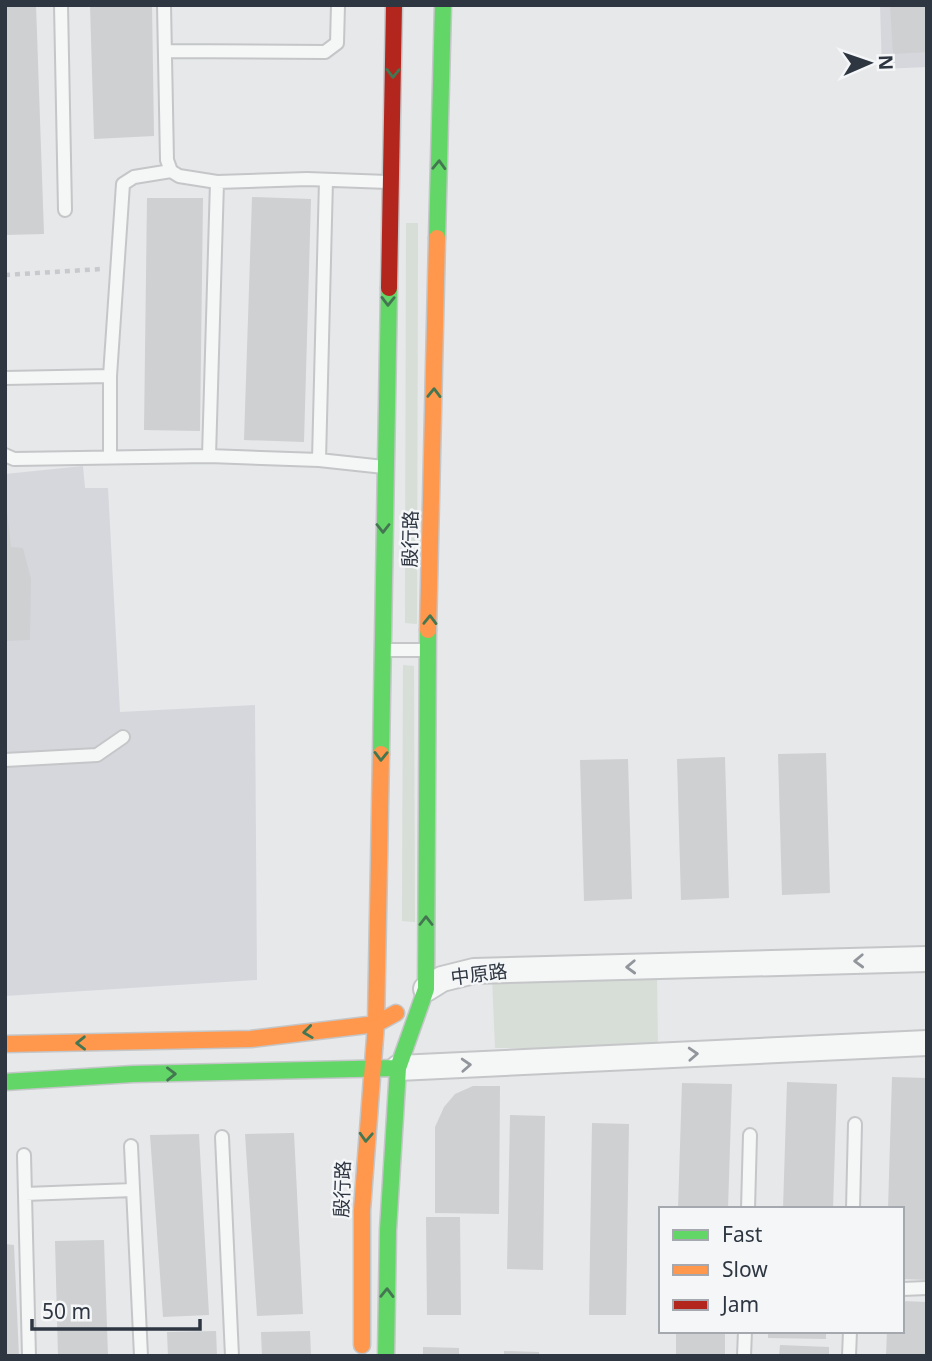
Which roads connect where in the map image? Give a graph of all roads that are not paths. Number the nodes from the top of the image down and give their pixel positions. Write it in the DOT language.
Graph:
graph roads {
  1 [pos="61,5"];
  2 [pos="164,5"];
  3 [pos="338,5"];
  4 [pos="394,5"];
  5 [pos="443,5"];
  6 [pos="165,51"];
  7 [pos="172,171"];
  8 [pos="326,180"];
  9 [pos="217,182"];
  10 [pos="390,182"];
  11 [pos="65,210"];
  12 [pos="110,376"];
  13 [pos="5,378"];
  14 [pos="5,455"];
  15 [pos="110,456"];
  16 [pos="209,456"];
  17 [pos="319,460"];
  18 [pos="384,467"];
  19 [pos="382,650"];
  20 [pos="429,650"];
  21 [pos="123,737"];
  22 [pos="5,760"];
  23 [pos="927,959"];
  24 [pos="426,989"];
  25 [pos="376,1024"];
  26 [pos="927,1043"];
  27 [pos="5,1044"];
  28 [pos="386,1069"];
  29 [pos="5,1082"];
  30 [pos="855,1124"];
  31 [pos="750,1135"];
  32 [pos="222,1137"];
  33 [pos="131,1146"];
  34 [pos="24,1155"];
  35 [pos="134,1191"];
  36 [pos="25,1194"];
  37 [pos="748,1207"];
  38 [pos="853,1207"];
  39 [pos="927,1288"];
  40 [pos="904,1289"];
  41 [pos="745,1333"];
  42 [pos="850,1333"];
  43 [pos="29,1356"];
  44 [pos="141,1356"];
  45 [pos="232,1356"];
  46 [pos="362,1356"];
  47 [pos="386,1356"];
  48 [pos="744,1356"];
  49 [pos="849,1356"];
  1 -- 11 [label="lane"];
  2 -- 6 [label="lane"];
  3 -- 6 [label="lane"];
  4 -- 10 [label="main road, 殷行路, one-way"];
  20 -- 5 [label="main road, 殷行路, one-way"];
  6 -- 7 [label="lane"];
  7 -- 9 [label="lane"];
  7 -- 12 [label="lane"];
  8 -- 9 [label="lane"];
  8 -- 10 [label="lane"];
  8 -- 17 [label="lane"];
  9 -- 16 [label="lane"];
  10 -- 18 [label="main road, 殷行路, one-way"];
  12 -- 13 [label="lane"];
  12 -- 15 [label="lane"];
  14 -- 15 [label="lane"];
  15 -- 16 [label="lane"];
  16 -- 17 [label="lane"];
  17 -- 18 [label="lane"];
  18 -- 19 [label="main road, 殷行路, one-way"];
  19 -- 20 [label="lane"];
  19 -- 25 [label="main road, 殷行路, one-way"];
  24 -- 20 [label="main road, 殷行路, one-way"];
  21 -- 22 [label="lane"];
  23 -- 24 [label="street, 中原路, one-way"];
  24 -- 25 [label="main road, 中原路"];
  24 -- 28 [label="main road, 殷行路"];
  25 -- 27 [label="main road, 中原路, one-way"];
  25 -- 28 [label="main road, 殷行路"];
  25 -- 28 [label="main road, 殷行路"];
  28 -- 26 [label="street, one-way"];
  29 -- 28 [label="main road, one-way"];
  28 -- 46 [label="main road, 殷行路, one-way"];
  47 -- 28 [label="main road, 殷行路, one-way"];
  30 -- 38 [label="lane"];
  31 -- 37 [label="lane"];
  32 -- 45 [label="lane"];
  33 -- 35 [label="lane"];
  34 -- 36 [label="lane"];
  35 -- 36 [label="lane"];
  35 -- 44 [label="lane"];
  36 -- 43 [label="lane"];
  39 -- 40 [label="lane"];
  41 -- 48 [label="lane"];
  42 -- 49 [label="lane"];
}
